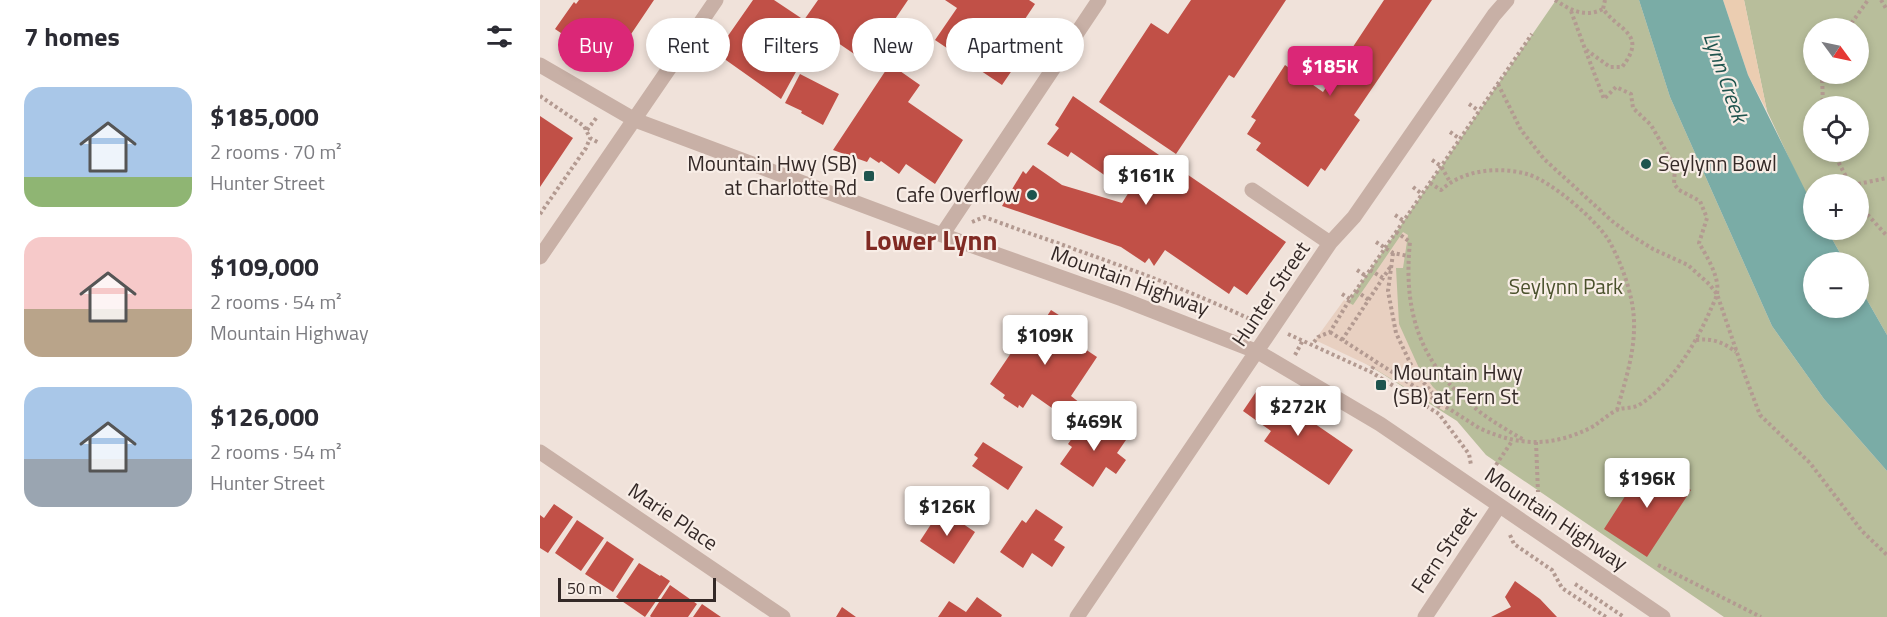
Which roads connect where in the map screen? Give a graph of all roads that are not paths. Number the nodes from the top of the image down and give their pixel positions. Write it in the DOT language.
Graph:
graph roads {
  1 [pos="716,0"];
  2 [pos="1099,0"];
  3 [pos="1508,0"];
  4 [pos="540,65"];
  5 [pos="635,120"];
  6 [pos="1252,190"];
  7 [pos="942,235"];
  8 [pos="1330,243"];
  9 [pos="540,257"];
  10 [pos="1258,352"];
  11 [pos="540,452"];
  12 [pos="1499,506"];
  13 [pos="783,617"];
  14 [pos="1077,617"];
  15 [pos="1425,617"];
  16 [pos="1663,617"];
  1 -- 5 [label="street"];
  2 -- 7 [label="street"];
  3 -- 8 [label="street, Hunter Street"];
  4 -- 5 [label="street, Mountain Highway"];
  5 -- 7 [label="street, Mountain Highway"];
  5 -- 9 [label="street"];
  6 -- 8 [label="street"];
  7 -- 10 [label="street, Mountain Highway"];
  8 -- 10 [label="street, Hunter Street"];
  10 -- 12 [label="street, Mountain Highway"];
  10 -- 14 [label="street, Hunter Street"];
  11 -- 13 [label="street, Marie Place"];
  12 -- 15 [label="street, Fern Street"];
  12 -- 16 [label="street, Mountain Highway"];
}
